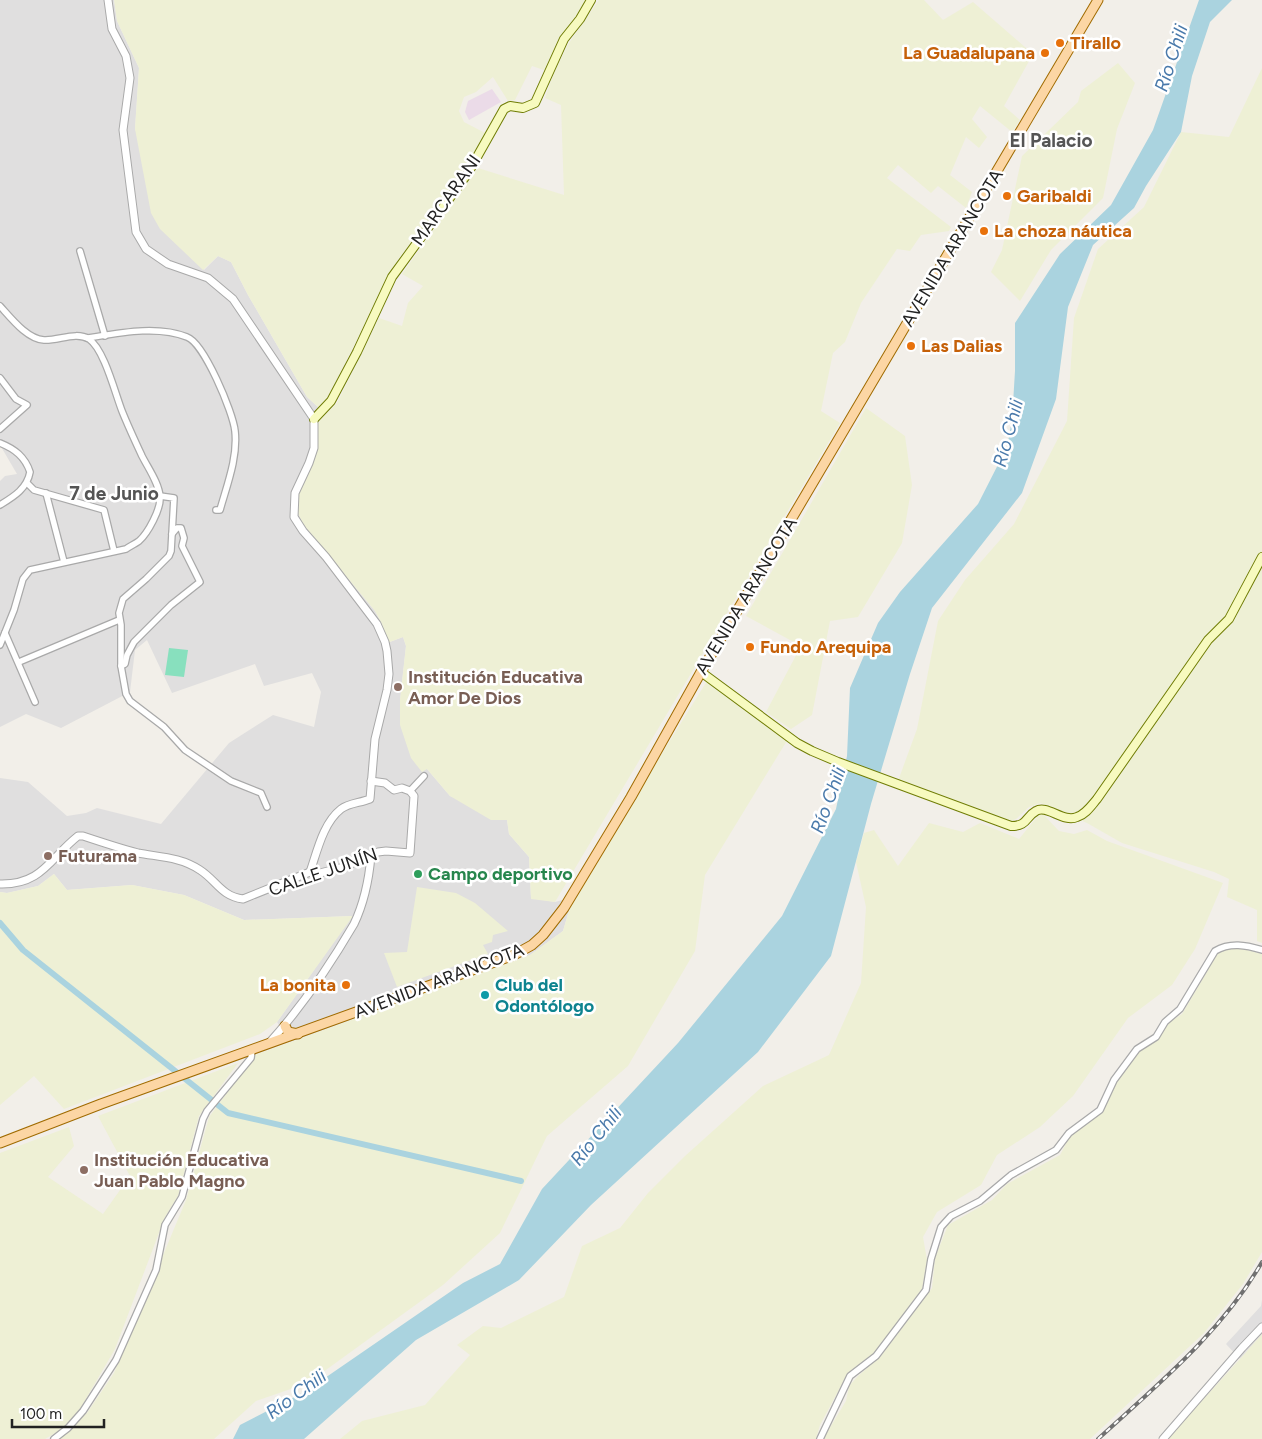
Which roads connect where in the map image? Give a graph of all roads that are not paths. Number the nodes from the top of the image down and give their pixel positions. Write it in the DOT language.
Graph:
graph roads {
  1 [pos="108,0"];
  2 [pos="591,0"];
  3 [pos="1098,0"];
  4 [pos="80,250"];
  5 [pos="0,306"];
  6 [pos="105,336"];
  7 [pos="88,338"];
  8 [pos="0,378"];
  9 [pos="314,419"];
  10 [pos="0,428"];
  11 [pos="0,443"];
  12 [pos="27,482"];
  13 [pos="46,493"];
  14 [pos="160,496"];
  15 [pos="0,505"];
  16 [pos="216,510"];
  17 [pos="172,534"];
  18 [pos="114,551"];
  19 [pos="1262,557"];
  20 [pos="64,562"];
  21 [pos="119,620"];
  22 [pos="5,633"];
  23 [pos="0,645"];
  24 [pos="19,662"];
  25 [pos="122,666"];
  26 [pos="700,672"];
  27 [pos="35,702"];
  28 [pos="424,776"];
  29 [pos="371,780"];
  30 [pos="410,791"];
  31 [pos="267,807"];
  32 [pos="371,856"];
  33 [pos="310,872"];
  34 [pos="0,884"];
  35 [pos="1262,950"];
  36 [pos="284,1026"];
  37 [pos="298,1034"];
  38 [pos="267,1045"];
  39 [pos="252,1050"];
  40 [pos="0,1143"];
  41 [pos="1262,1327"];
  42 [pos="54,1439"];
  43 [pos="820,1439"];
  44 [pos="1163,1439"];
  1 -- 9 [label="street"];
  2 -- 9 [label="main road, MARCARANI"];
  3 -- 26 [label="main road, AVENIDA ARANCOTA"];
  4 -- 6 [label="street"];
  5 -- 7 [label="street"];
  6 -- 7 [label="street"];
  6 -- 16 [label="street"];
  7 -- 14 [label="street"];
  8 -- 10 [label="street"];
  9 -- 29 [label="street"];
  11 -- 12 [label="street"];
  12 -- 13 [label="street"];
  12 -- 15 [label="street"];
  13 -- 18 [label="street"];
  13 -- 20 [label="street"];
  14 -- 17 [label="street"];
  14 -- 18 [label="street"];
  17 -- 21 [label="street"];
  17 -- 25 [label="street"];
  18 -- 20 [label="street"];
  19 -- 26 [label="main road"];
  20 -- 22 [label="street"];
  21 -- 24 [label="street"];
  21 -- 25 [label="street"];
  22 -- 23 [label="street"];
  22 -- 24 [label="street"];
  24 -- 27 [label="street"];
  25 -- 31 [label="street"];
  26 -- 37 [label="main road, AVENIDA ARANCOTA"];
  28 -- 30 [label="street"];
  29 -- 30 [label="street"];
  29 -- 33 [label="street"];
  30 -- 32 [label="street, CALLE JUNÍN"];
  32 -- 33 [label="street, CALLE JUNÍN"];
  32 -- 36 [label="street"];
  33 -- 34 [label="street, CALLE JUNÍN"];
  35 -- 43 [label="street"];
  36 -- 37 [label="main road"];
  36 -- 38 [label="street"];
  37 -- 38 [label="main road, AVENIDA ARANCOTA"];
  38 -- 39 [label="main road, AVENIDA ARANCOTA"];
  39 -- 40 [label="main road, AVENIDA ARANCOTA"];
  39 -- 42 [label="street"];
  41 -- 44 [label="street"];
}
